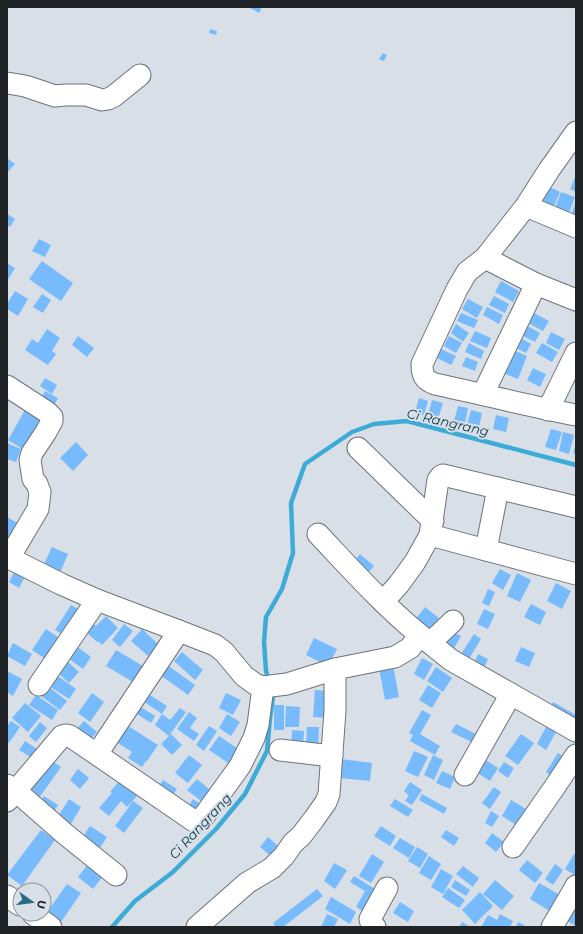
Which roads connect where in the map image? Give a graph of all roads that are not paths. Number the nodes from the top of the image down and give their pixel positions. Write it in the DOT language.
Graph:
graph roads {
  1 [pos="140,75"];
  2 [pos="7,83"];
  3 [pos="573,143"];
  4 [pos="526,206"];
  5 [pos="576,227"];
  6 [pos="485,258"];
  7 [pos="536,284"];
  8 [pos="576,300"];
  9 [pos="576,353"];
  10 [pos="7,386"];
  11 [pos="483,394"];
  12 [pos="548,410"];
  13 [pos="576,415"];
  14 [pos="358,448"];
  15 [pos="498,488"];
  16 [pos="576,507"];
  17 [pos="431,528"];
  18 [pos="318,534"];
  19 [pos="486,550"];
  20 [pos="8,557"];
  21 [pos="576,574"];
  22 [pos="97,600"];
  23 [pos="383,602"];
  24 [pos="453,621"];
  25 [pos="179,630"];
  26 [pos="425,639"];
  27 [pos="335,669"];
  28 [pos="39,685"];
  29 [pos="273,686"];
  30 [pos="511,694"];
  31 [pos="576,731"];
  32 [pos="280,750"];
  33 [pos="97,754"];
  34 [pos="576,755"];
  35 [pos="332,756"];
  36 [pos="465,775"];
  37 [pos="10,792"];
  38 [pos="513,847"];
  39 [pos="116,875"];
  40 [pos="576,886"];
  41 [pos="387,888"];
  42 [pos="197,927"];
  43 [pos="375,927"];
  44 [pos="552,927"];
  1 -- 2 [label="street"];
  3 -- 4 [label="street"];
  4 -- 5 [label="street"];
  4 -- 6 [label="street"];
  6 -- 7 [label="street"];
  6 -- 11 [label="street"];
  7 -- 8 [label="street"];
  7 -- 11 [label="street"];
  9 -- 12 [label="street"];
  10 -- 20 [label="street"];
  11 -- 12 [label="street"];
  12 -- 13 [label="street"];
  14 -- 17 [label="street"];
  15 -- 16 [label="street"];
  15 -- 17 [label="street"];
  15 -- 19 [label="street"];
  17 -- 19 [label="street"];
  17 -- 23 [label="street"];
  18 -- 23 [label="street"];
  19 -- 21 [label="street"];
  20 -- 22 [label="street"];
  22 -- 25 [label="street"];
  22 -- 28 [label="street"];
  23 -- 26 [label="street"];
  24 -- 26 [label="street"];
  25 -- 29 [label="street"];
  25 -- 33 [label="street"];
  26 -- 27 [label="street"];
  26 -- 30 [label="street"];
  27 -- 29 [label="street"];
  27 -- 35 [label="street"];
  29 -- 33 [label="street"];
  30 -- 31 [label="street"];
  30 -- 36 [label="street"];
  32 -- 35 [label="street"];
  33 -- 37 [label="street"];
  34 -- 38 [label="street"];
  35 -- 42 [label="street"];
  37 -- 39 [label="street"];
  40 -- 44 [label="street"];
  41 -- 43 [label="street"];
}
